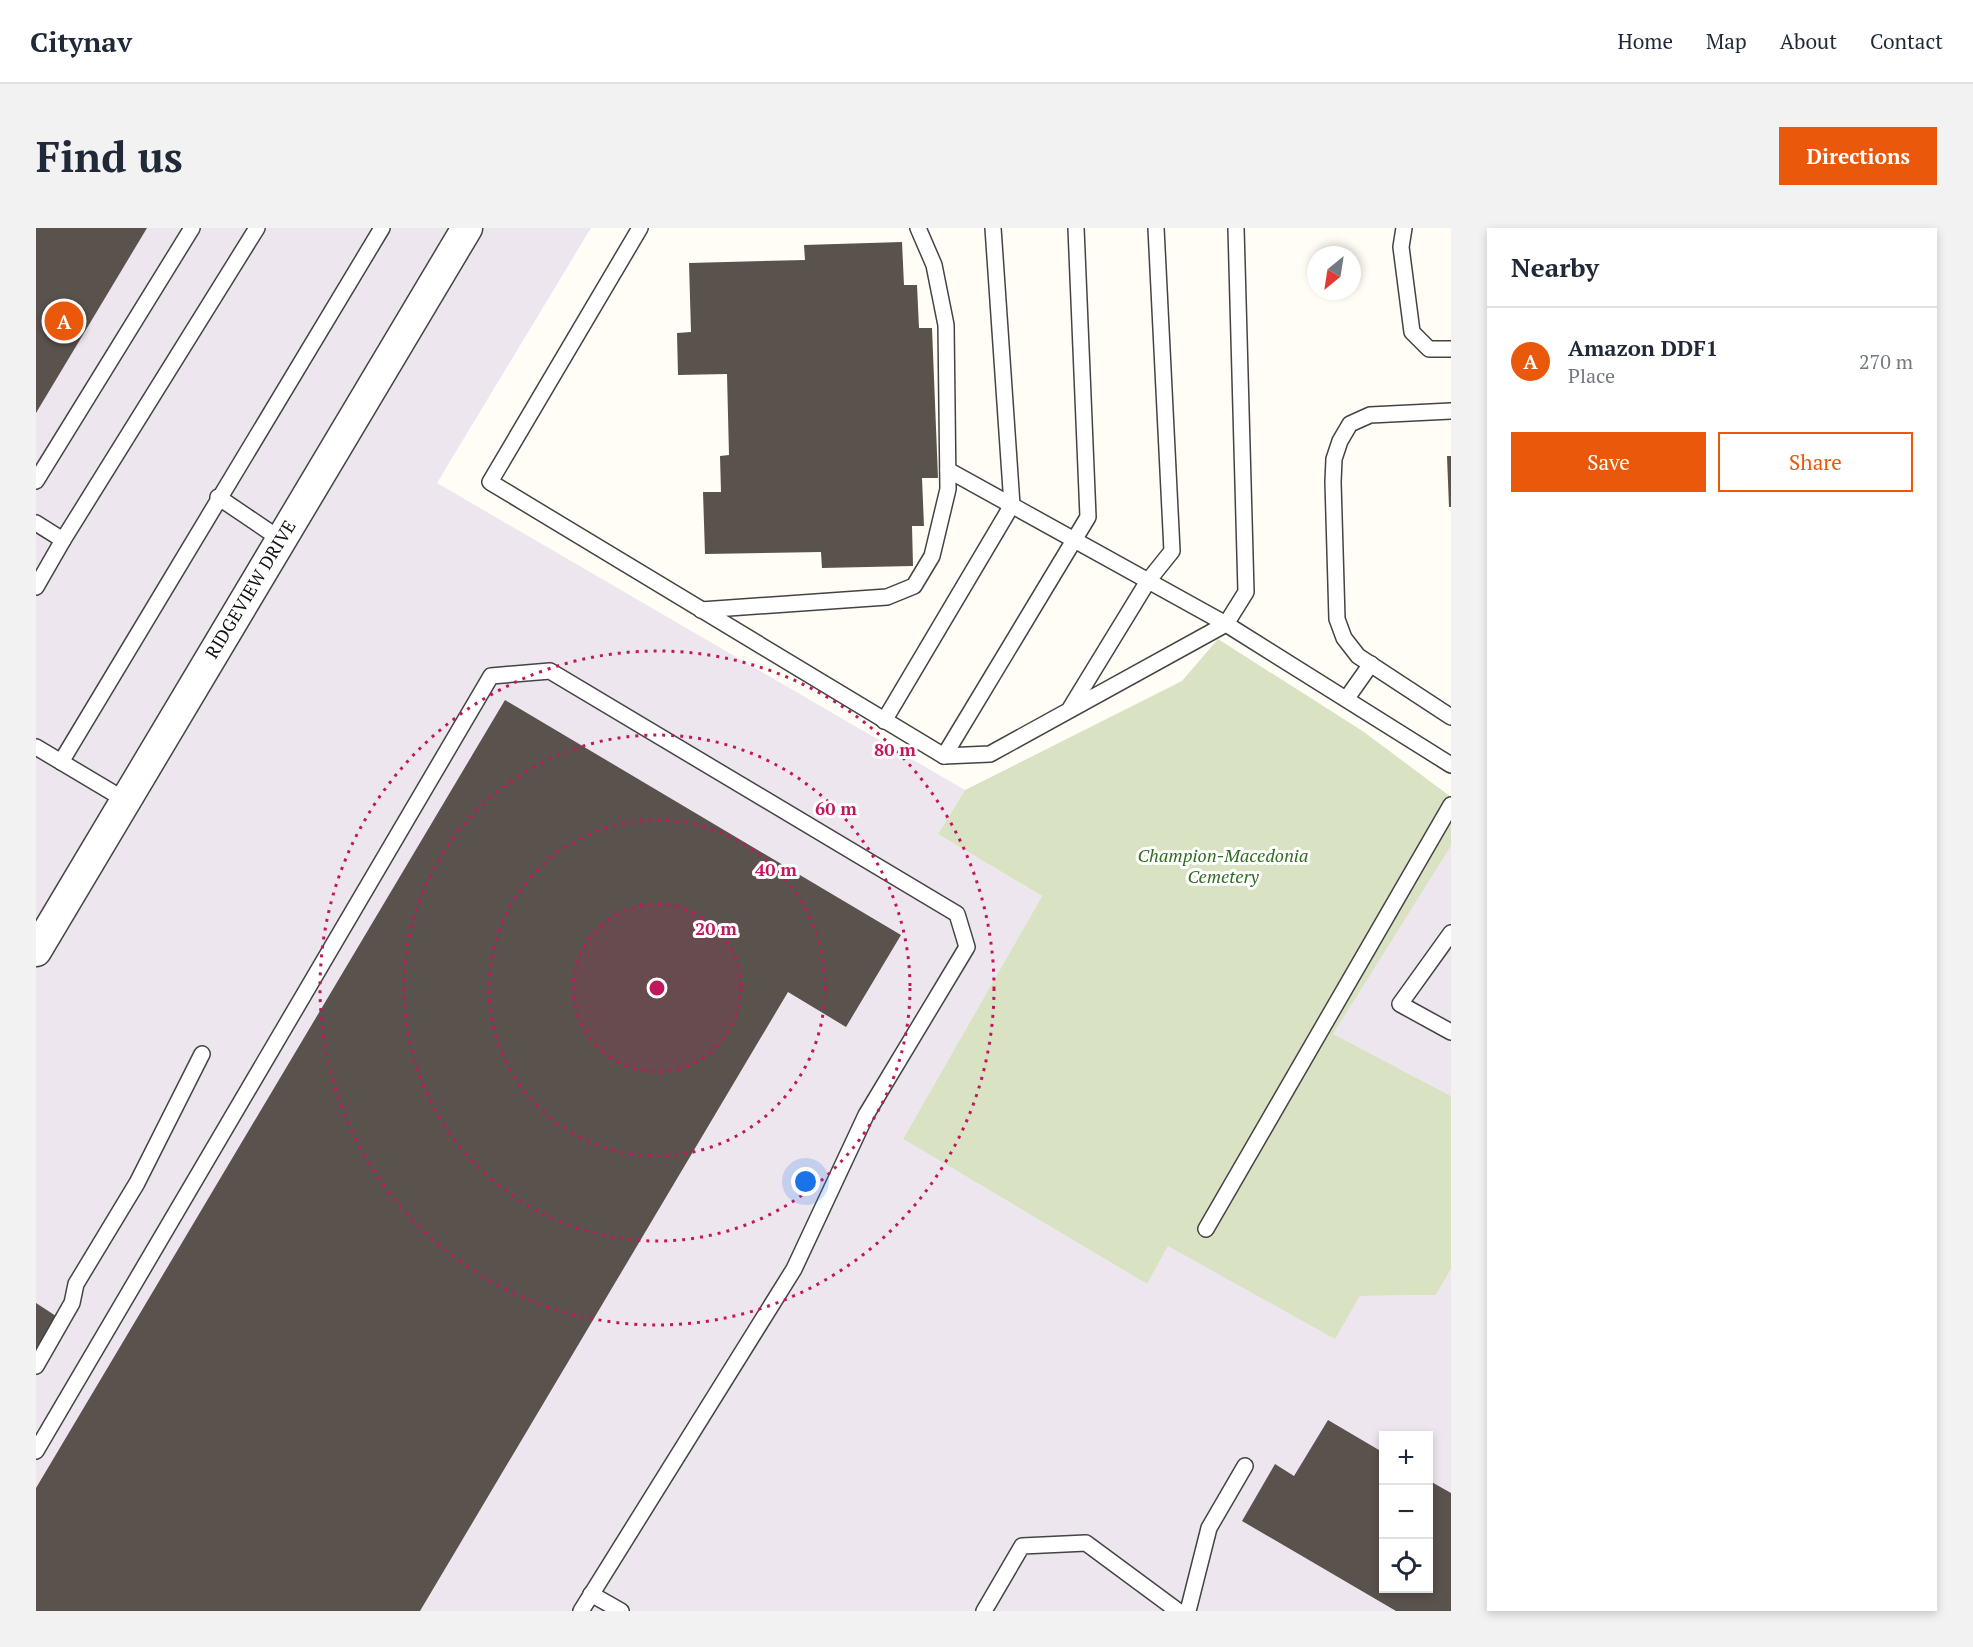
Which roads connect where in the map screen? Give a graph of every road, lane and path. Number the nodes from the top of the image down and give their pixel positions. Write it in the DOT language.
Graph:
graph roads {
  1 [pos="192,228"];
  2 [pos="257,228"];
  3 [pos="382,228"];
  4 [pos="467,228"];
  5 [pos="640,228"];
  6 [pos="918,228"];
  7 [pos="993,228"];
  8 [pos="1076,228"];
  9 [pos="1156,228"];
  10 [pos="1236,228"];
  11 [pos="1404,228"];
  12 [pos="1451,349"];
  13 [pos="1451,411"];
  14 [pos="948,470"];
  15 [pos="36,481"];
  16 [pos="218,497"];
  17 [pos="1012,505"];
  18 [pos="36,523"];
  19 [pos="280,539"];
  20 [pos="63,540"];
  21 [pos="1076,541"];
  22 [pos="1148,581"];
  23 [pos="36,587"];
  24 [pos="701,610"];
  25 [pos="1226,624"];
  26 [pos="1371,664"];
  27 [pos="1347,698"];
  28 [pos="1070,710"];
  29 [pos="1451,717"];
  30 [pos="884,721"];
  31 [pos="36,747"];
  32 [pos="944,756"];
  33 [pos="61,762"];
  34 [pos="1451,765"];
  35 [pos="125,800"];
  36 [pos="1451,805"];
  37 [pos="1451,933"];
  38 [pos="36,951"];
  39 [pos="1451,1032"];
  40 [pos="202,1054"];
  41 [pos="1206,1228"];
  42 [pos="36,1366"];
  43 [pos="36,1451"];
  44 [pos="1245,1466"];
  45 [pos="591,1594"];
  46 [pos="581,1611"];
  47 [pos="621,1611"];
  48 [pos="984,1611"];
  49 [pos="1178,1611"];
  50 [pos="1188,1611"];
  1 -- 15 [label="lane"];
  2 -- 20 [label="lane"];
  3 -- 16 [label="lane"];
  4 -- 19 [label="street, RIDGEVIEW DRIVE"];
  5 -- 24 [label="lane"];
  6 -- 14 [label="lane"];
  7 -- 17 [label="lane"];
  8 -- 21 [label="lane"];
  9 -- 22 [label="lane"];
  10 -- 25 [label="lane"];
  11 -- 12 [label="lane"];
  13 -- 26 [label="lane"];
  14 -- 17 [label="lane"];
  14 -- 24 [label="lane"];
  16 -- 19 [label="lane"];
  16 -- 33 [label="lane"];
  17 -- 21 [label="lane"];
  17 -- 30 [label="lane"];
  18 -- 20 [label="lane"];
  19 -- 35 [label="street, RIDGEVIEW DRIVE"];
  20 -- 23 [label="lane"];
  21 -- 22 [label="lane"];
  21 -- 32 [label="lane"];
  22 -- 25 [label="lane"];
  22 -- 28 [label="lane"];
  24 -- 30 [label="lane"];
  25 -- 27 [label="lane"];
  25 -- 28 [label="lane"];
  26 -- 27 [label="lane"];
  26 -- 29 [label="lane"];
  27 -- 34 [label="lane"];
  28 -- 32 [label="lane"];
  30 -- 32 [label="lane"];
  31 -- 33 [label="lane"];
  33 -- 35 [label="lane"];
  35 -- 38 [label="street, RIDGEVIEW DRIVE"];
  36 -- 41 [label="lane"];
  37 -- 39 [label="lane"];
  40 -- 42 [label="lane"];
  43 -- 45 [label="lane"];
  44 -- 50 [label="lane"];
  45 -- 46 [label="lane"];
  45 -- 47 [label="lane"];
  48 -- 49 [label="lane"];
}
